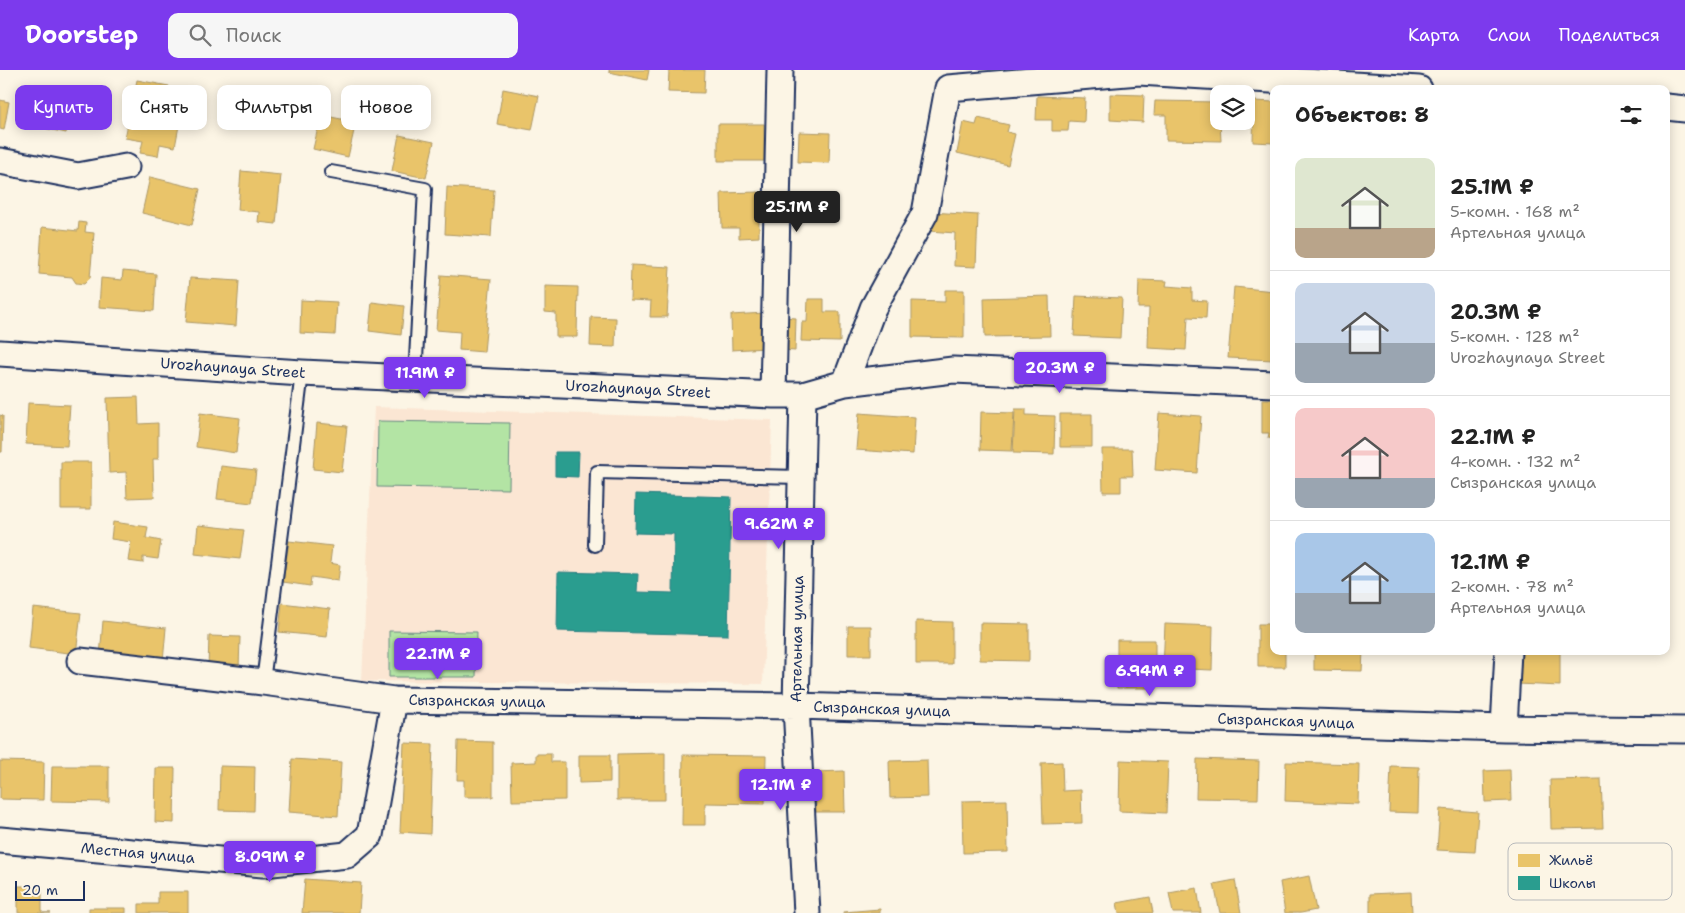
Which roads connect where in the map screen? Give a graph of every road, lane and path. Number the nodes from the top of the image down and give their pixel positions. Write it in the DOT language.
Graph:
graph roads {
  1 [pos="780,70"];
  2 [pos="1353,85"];
  3 [pos="1670,107"];
  4 [pos="1685,109"];
  5 [pos="0,161"];
  6 [pos="126,167"];
  7 [pos="331,172"];
  8 [pos="0,353"];
  9 [pos="302,373"];
  10 [pos="415,378"];
  11 [pos="845,383"];
  12 [pos="1270,384"];
  13 [pos="773,395"];
  14 [pos="803,395"];
  15 [pos="801,477"];
  16 [pos="595,545"];
  17 [pos="1508,655"];
  18 [pos="80,661"];
  19 [pos="263,682"];
  20 [pos="394,700"];
  21 [pos="796,706"];
  22 [pos="1504,728"];
  23 [pos="1685,730"];
  24 [pos="0,840"];
  25 [pos="807,913"];
  1 -- 13 [label="street"];
  2 -- 11 [label="street"];
  3 -- 4 [label="street"];
  5 -- 6 [label="street"];
  7 -- 10 [label="lane"];
  8 -- 9 [label="street, Urozhaynaya Street"];
  9 -- 10 [label="street, Urozhaynaya Street"];
  9 -- 19 [label="lane"];
  10 -- 13 [label="street, Urozhaynaya Street"];
  11 -- 12 [label="street, Urozhaynaya Street"];
  11 -- 14 [label="street, Urozhaynaya Street"];
  13 -- 14 [label="street, Urozhaynaya Street"];
  14 -- 15 [label="street, Артельная улица"];
  15 -- 16 [label="lane"];
  15 -- 21 [label="street, Артельная улица"];
  17 -- 22 [label="street"];
  18 -- 19 [label="street, Сызранская улица"];
  19 -- 20 [label="street, Сызранская улица"];
  20 -- 21 [label="street, Сызранская улица"];
  20 -- 24 [label="street, Местная улица"];
  21 -- 22 [label="street, Сызранская улица"];
  21 -- 25 [label="street, Артельная улица"];
  22 -- 23 [label="street, Сызранская улица"];
}
